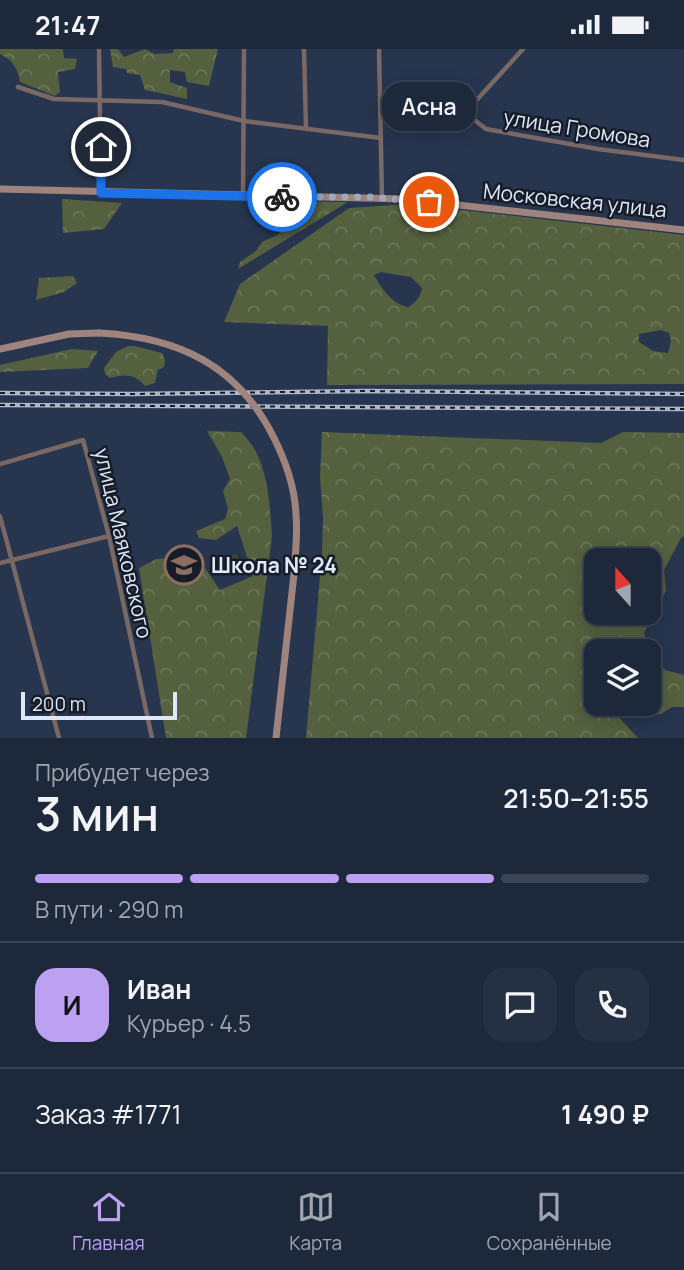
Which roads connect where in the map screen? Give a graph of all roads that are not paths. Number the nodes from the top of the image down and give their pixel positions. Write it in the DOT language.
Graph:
graph roads {
  1 [pos="99,49"];
  2 [pos="244,49"];
  3 [pos="304,49"];
  4 [pos="379,49"];
  5 [pos="523,49"];
  6 [pos="18,87"];
  7 [pos="100,101"];
  8 [pos="244,121"];
  9 [pos="306,129"];
  10 [pos="381,138"];
  11 [pos="684,160"];
  12 [pos="0,189"];
  13 [pos="101,193"];
  14 [pos="243,196"];
  15 [pos="382,198"];
  16 [pos="684,230"];
  17 [pos="0,349"];
  18 [pos="0,464"];
  19 [pos="0,516"];
  20 [pos="109,536"];
  21 [pos="13,560"];
  22 [pos="0,563"];
  23 [pos="59,738"];
  24 [pos="152,738"];
  25 [pos="276,738"];
  1 -- 7 [label="street"];
  2 -- 8 [label="street"];
  3 -- 9 [label="street"];
  4 -- 10 [label="street"];
  5 -- 11 [label="street, улица Громова"];
  6 -- 7 [label="street"];
  7 -- 8 [label="street"];
  7 -- 13 [label="street"];
  8 -- 9 [label="street"];
  8 -- 14 [label="street"];
  9 -- 10 [label="street"];
  10 -- 15 [label="street"];
  12 -- 13 [label="street, Московская улица"];
  13 -- 14 [label="street, Московская улица"];
  14 -- 15 [label="street, Московская улица"];
  15 -- 16 [label="street, Московская улица"];
  17 -- 25 [label="street, bridge"];
  18 -- 20 [label="street, улица Маяковского"];
  19 -- 21 [label="street"];
  20 -- 21 [label="street"];
  20 -- 24 [label="street, улица Маяковского"];
  21 -- 22 [label="street"];
  21 -- 23 [label="street"];
}
